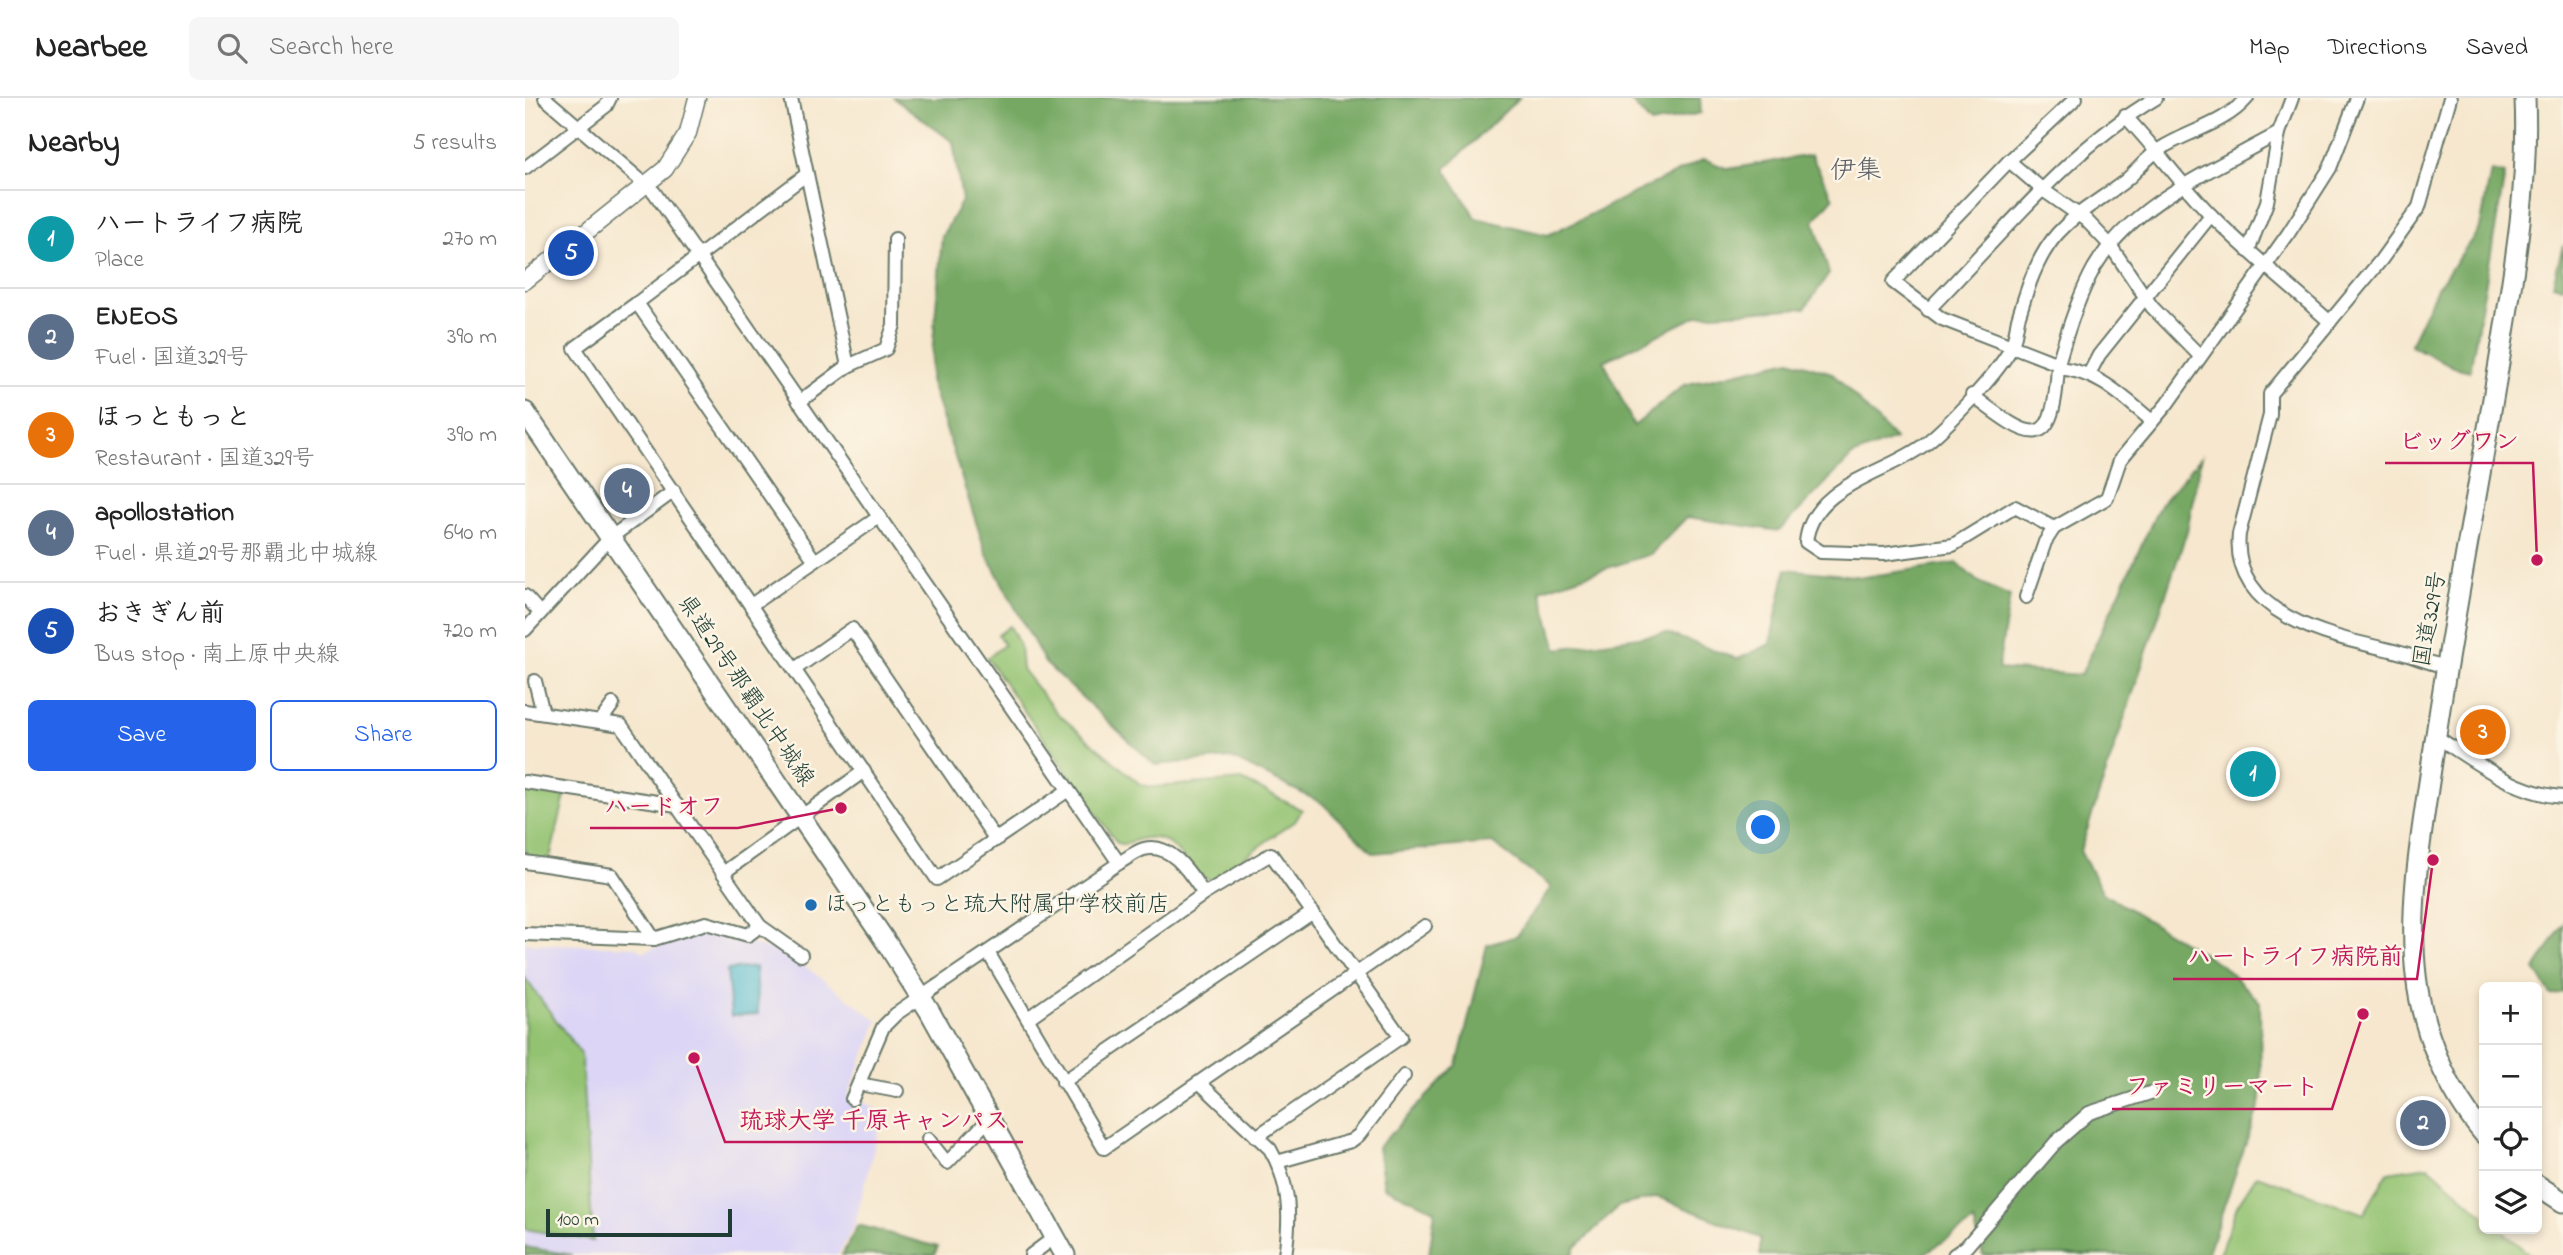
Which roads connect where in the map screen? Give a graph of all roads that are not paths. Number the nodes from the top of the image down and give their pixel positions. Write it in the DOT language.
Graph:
graph roads {
  1 [pos="545,98"];
  2 [pos="610,98"];
  3 [pos="697,98"];
  4 [pos="791,98"];
  5 [pos="2076,98"];
  6 [pos="2156,98"];
  7 [pos="2247,98"];
  8 [pos="2292,98"];
  9 [pos="2357,98"];
  10 [pos="2450,98"];
  11 [pos="2525,98"];
  12 [pos="2125,116"];
  13 [pos="579,126"];
  14 [pos="2279,133"];
  15 [pos="2158,150"];
  16 [pos="2009,161"];
  17 [pos="525,168"];
  18 [pos="807,174"];
  19 [pos="647,184"];
  20 [pos="2186,185"];
  21 [pos="2042,190"];
  22 [pos="2077,214"];
  23 [pos="2211,215"];
  24 [pos="895,239"];
  25 [pos="2110,245"];
  26 [pos="2248,251"];
  27 [pos="699,256"];
  28 [pos="2266,269"];
  29 [pos="525,281"];
  30 [pos="2146,298"];
  31 [pos="637,303"];
  32 [pos="1928,310"];
  33 [pos="2330,322"];
  34 [pos="2012,348"];
  35 [pos="2200,356"];
  36 [pos="848,366"];
  37 [pos="2058,366"];
  38 [pos="2089,374"];
  39 [pos="1972,395"];
  40 [pos="799,402"];
  41 [pos="525,412"];
  42 [pos="2152,421"];
  43 [pos="674,491"];
  44 [pos="879,517"];
  45 [pos="2054,528"];
  46 [pos="610,538"];
  47 [pos="815,561"];
  48 [pos="525,596"];
  49 [pos="2027,597"];
  50 [pos="751,605"];
  51 [pos="540,613"];
  52 [pos="525,630"];
  53 [pos="2447,667"];
  54 [pos="795,669"];
  55 [pos="535,681"];
  56 [pos="614,704"];
  57 [pos="525,710"];
  58 [pos="543,713"];
  59 [pos="600,722"];
  60 [pos="2435,736"];
  61 [pos="864,771"];
  62 [pos="525,782"];
  63 [pos="1067,791"];
  64 [pos="2563,797"];
  65 [pos="677,805"];
  66 [pos="800,815"];
  67 [pos="996,840"];
  68 [pos="525,862"];
  69 [pos="1119,863"];
  70 [pos="723,873"];
  71 [pos="1205,894"];
  72 [pos="1313,912"];
  73 [pos="760,926"];
  74 [pos="1425,926"];
  75 [pos="525,934"];
  76 [pos="654,939"];
  77 [pos="989,954"];
  78 [pos="801,955"];
  79 [pos="1358,974"];
  80 [pos="921,997"];
  81 [pos="1028,1018"];
  82 [pos="1404,1076"];
  83 [pos="1063,1082"];
  84 [pos="1200,1083"];
  85 [pos="859,1084"];
  86 [pos="897,1091"];
  87 [pos="2150,1093"];
  88 [pos="852,1099"];
  89 [pos="990,1118"];
  90 [pos="2479,1127"];
  91 [pos="1256,1137"];
  92 [pos="928,1139"];
  93 [pos="1277,1162"];
  94 [pos="2542,1188"];
  95 [pos="2563,1202"];
  96 [pos="1055,1237"];
  97 [pos="1031,1255"];
  98 [pos="1065,1255"];
  99 [pos="1285,1255"];
  100 [pos="1954,1255"];
  1 -- 13 [label="street"];
  2 -- 13 [label="street"];
  3 -- 19 [label="street"];
  4 -- 18 [label="street"];
  5 -- 16 [label="street"];
  6 -- 12 [label="street"];
  7 -- 15 [label="street"];
  8 -- 14 [label="street"];
  9 -- 28 [label="street"];
  10 -- 33 [label="street"];
  11 -- 53 [label="main road, 国道329号"];
  12 -- 15 [label="street"];
  12 -- 21 [label="street"];
  13 -- 17 [label="street"];
  13 -- 19 [label="street"];
  14 -- 20 [label="street"];
  14 -- 26 [label="street"];
  15 -- 20 [label="street"];
  15 -- 22 [label="street"];
  16 -- 21 [label="street"];
  16 -- 32 [label="street"];
  18 -- 27 [label="street"];
  18 -- 36 [label="street"];
  19 -- 27 [label="street"];
  19 -- 29 [label="street"];
  20 -- 23 [label="street"];
  20 -- 25 [label="street"];
  21 -- 22 [label="street"];
  21 -- 32 [label="street"];
  22 -- 25 [label="street"];
  22 -- 34 [label="street"];
  23 -- 26 [label="street"];
  23 -- 30 [label="street"];
  24 -- 36 [label="street"];
  25 -- 30 [label="street"];
  25 -- 37 [label="street"];
  26 -- 28 [label="street"];
  27 -- 31 [label="street"];
  27 -- 40 [label="street"];
  28 -- 33 [label="street"];
  28 -- 35 [label="street"];
  30 -- 35 [label="street"];
  30 -- 38 [label="street"];
  31 -- 43 [label="street"];
  31 -- 47 [label="street"];
  32 -- 34 [label="street"];
  33 -- 53 [label="street"];
  34 -- 37 [label="street"];
  34 -- 39 [label="street"];
  35 -- 42 [label="street"];
  36 -- 40 [label="street"];
  37 -- 38 [label="street"];
  37 -- 39 [label="street"];
  38 -- 42 [label="street"];
  39 -- 45 [label="street"];
  40 -- 44 [label="street"];
  41 -- 46 [label="main road, 県道29号那覇北中城線"];
  42 -- 45 [label="street"];
  43 -- 46 [label="street"];
  43 -- 50 [label="street"];
  44 -- 47 [label="street"];
  44 -- 63 [label="street"];
  45 -- 49 [label="street"];
  46 -- 51 [label="street"];
  46 -- 66 [label="main road, 県道29号那覇北中城線"];
  47 -- 50 [label="street"];
  48 -- 51 [label="street"];
  50 -- 54 [label="street"];
  51 -- 52 [label="street"];
  53 -- 60 [label="main road, 国道329号"];
  54 -- 61 [label="street"];
  54 -- 67 [label="street"];
  55 -- 58 [label="street"];
  56 -- 59 [label="street"];
  57 -- 58 [label="street"];
  58 -- 59 [label="street"];
  59 -- 65 [label="street"];
  60 -- 64 [label="street"];
  60 -- 90 [label="main road, 国道329号"];
  61 -- 66 [label="street"];
  61 -- 67 [label="street"];
  62 -- 65 [label="street"];
  63 -- 67 [label="street"];
  63 -- 69 [label="street"];
  65 -- 70 [label="street"];
  66 -- 70 [label="street"];
  66 -- 80 [label="main road, 県道29号那覇北中城線"];
  68 -- 76 [label="street"];
  69 -- 71 [label="street"];
  69 -- 77 [label="street"];
  70 -- 73 [label="street"];
  71 -- 72 [label="street"];
  71 -- 81 [label="street"];
  72 -- 79 [label="street"];
  72 -- 83 [label="street"];
  73 -- 76 [label="street"];
  73 -- 78 [label="street"];
  74 -- 79 [label="street"];
  75 -- 76 [label="street"];
  77 -- 80 [label="street"];
  77 -- 81 [label="street"];
  79 -- 84 [label="street"];
  79 -- 91 [label="street"];
  80 -- 85 [label="street"];
  80 -- 89 [label="main road, 県道29号那覇北中城線"];
  81 -- 83 [label="street"];
  82 -- 93 [label="street"];
  83 -- 84 [label="street"];
  84 -- 91 [label="street"];
  85 -- 86 [label="street"];
  85 -- 88 [label="street"];
  87 -- 100 [label="street"];
  89 -- 92 [label="street"];
  89 -- 96 [label="main road, 県道29号那覇北中城線"];
  91 -- 93 [label="street"];
  93 -- 99 [label="street"];
  94 -- 95 [label="main road"];
  96 -- 97 [label="street"];
  96 -- 98 [label="main road, 県道29号那覇北中城線"];
}
